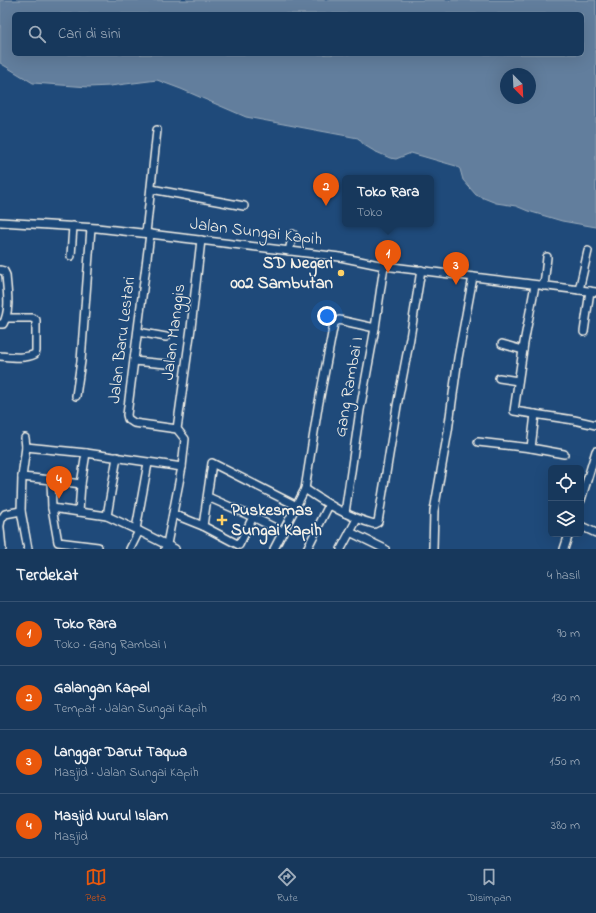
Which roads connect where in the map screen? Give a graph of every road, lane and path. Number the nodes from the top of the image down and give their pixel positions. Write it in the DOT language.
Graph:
graph roads {
  1 [pos="157,130"];
  2 [pos="151,190"];
  3 [pos="244,206"];
  4 [pos="0,222"];
  5 [pos="73,226"];
  6 [pos="91,228"];
  7 [pos="148,234"];
  8 [pos="292,234"];
  9 [pos="201,240"];
  10 [pos="289,251"];
  11 [pos="588,251"];
  12 [pos="71,256"];
  13 [pos="547,257"];
  14 [pos="384,266"];
  15 [pos="0,270"];
  16 [pos="421,270"];
  17 [pos="473,277"];
  18 [pos="535,285"];
  19 [pos="544,286"];
  20 [pos="580,290"];
  21 [pos="593,292"];
  22 [pos="7,318"];
  23 [pos="0,324"];
  24 [pos="375,328"];
  25 [pos="138,332"];
  26 [pos="584,332"];
  27 [pos="166,337"];
  28 [pos="502,344"];
  29 [pos="523,350"];
  30 [pos="0,356"];
  31 [pos="134,361"];
  32 [pos="166,364"];
  33 [pos="499,378"];
  34 [pos="518,381"];
  35 [pos="76,396"];
  36 [pos="536,414"];
  37 [pos="596,425"];
  38 [pos="177,429"];
  39 [pos="25,438"];
  40 [pos="478,442"];
  41 [pos="26,447"];
  42 [pos="531,448"];
  43 [pos="596,451"];
  44 [pos="86,453"];
  45 [pos="564,454"];
  46 [pos="117,458"];
  47 [pos="148,463"];
  48 [pos="182,467"];
  49 [pos="22,476"];
  50 [pos="51,480"];
  51 [pos="81,484"];
  52 [pos="305,489"];
  53 [pos="584,490"];
  54 [pos="208,496"];
  55 [pos="329,505"];
  56 [pos="296,506"];
  57 [pos="52,508"];
  58 [pos="21,511"];
  59 [pos="79,512"];
  60 [pos="345,513"];
  61 [pos="173,514"];
  62 [pos="107,516"];
  63 [pos="253,517"];
  64 [pos="357,520"];
  65 [pos="203,526"];
  66 [pos="0,527"];
  67 [pos="584,527"];
  68 [pos="137,530"];
  69 [pos="283,532"];
  70 [pos="350,532"];
  71 [pos="596,533"];
  72 [pos="568,537"];
  73 [pos="166,547"];
  74 [pos="239,547"];
  75 [pos="99,548"];
  76 [pos="2,549"];
  77 [pos="28,549"];
  78 [pos="130,549"];
  79 [pos="175,549"];
  80 [pos="274,549"];
  81 [pos="307,549"];
  82 [pos="341,549"];
  83 [pos="385,549"];
  84 [pos="433,549"];
  85 [pos="564,549"];
  1 -- 2 [label="street, Jalan Baru Lestari"];
  2 -- 3 [label="street"];
  2 -- 7 [label="street, Jalan Baru Lestari"];
  4 -- 5 [label="street, Jalan Sungai Kapih"];
  5 -- 6 [label="street, Jalan Sungai Kapih"];
  5 -- 12 [label="street"];
  6 -- 7 [label="street, Jalan Sungai Kapih"];
  6 -- 35 [label="street"];
  7 -- 9 [label="street, Jalan Sungai Kapih"];
  7 -- 25 [label="street, Jalan Baru Lestari"];
  8 -- 10 [label="street"];
  9 -- 10 [label="street, Jalan Sungai Kapih"];
  9 -- 38 [label="street, Jalan Manggis"];
  10 -- 14 [label="street, Jalan Sungai Kapih"];
  11 -- 20 [label="street"];
  13 -- 19 [label="street"];
  14 -- 16 [label="street, Jalan Sungai Kapih"];
  14 -- 24 [label="street, Gang Rambai I"];
  15 -- 22 [label="street"];
  16 -- 17 [label="street, Jalan Sungai Kapih"];
  16 -- 64 [label="street"];
  17 -- 18 [label="street, Jalan Sungai Kapih"];
  17 -- 84 [label="street"];
  18 -- 19 [label="street, Jalan Sungai Kapih"];
  18 -- 29 [label="street"];
  19 -- 20 [label="street, Jalan Sungai Kapih"];
  20 -- 21 [label="street, Jalan Sungai Kapih"];
  21 -- 26 [label="street"];
  22 -- 23 [label="street"];
  22 -- 30 [label="street"];
  24 -- 52 [label="street"];
  24 -- 60 [label="street, Gang Rambai I"];
  25 -- 27 [label="street"];
  25 -- 31 [label="street, Jalan Baru Lestari"];
  28 -- 29 [label="street"];
  29 -- 34 [label="street"];
  31 -- 32 [label="street"];
  31 -- 38 [label="street, Jalan Baru Lestari"];
  33 -- 34 [label="street"];
  34 -- 36 [label="street"];
  36 -- 37 [label="street"];
  36 -- 42 [label="street"];
  38 -- 48 [label="street"];
  39 -- 41 [label="street"];
  40 -- 42 [label="street"];
  41 -- 44 [label="street"];
  41 -- 49 [label="street"];
  42 -- 45 [label="street"];
  43 -- 53 [label="street"];
  44 -- 46 [label="street"];
  44 -- 51 [label="street"];
  46 -- 47 [label="street"];
  46 -- 62 [label="street"];
  47 -- 48 [label="street"];
  47 -- 68 [label="street"];
  48 -- 61 [label="street"];
  49 -- 50 [label="street"];
  49 -- 58 [label="street"];
  50 -- 51 [label="street"];
  50 -- 57 [label="street"];
  51 -- 59 [label="street"];
  52 -- 55 [label="street"];
  52 -- 56 [label="street"];
  54 -- 56 [label="street"];
  54 -- 63 [label="street"];
  54 -- 65 [label="street"];
  55 -- 60 [label="street"];
  55 -- 81 [label="street"];
  56 -- 69 [label="street"];
  57 -- 59 [label="street"];
  57 -- 75 [label="street"];
  58 -- 66 [label="street"];
  58 -- 77 [label="street"];
  59 -- 62 [label="street"];
  60 -- 64 [label="street"];
  61 -- 65 [label="street"];
  61 -- 73 [label="street"];
  62 -- 68 [label="street"];
  63 -- 69 [label="street"];
  63 -- 74 [label="street"];
  64 -- 70 [label="street"];
  65 -- 74 [label="street"];
  66 -- 76 [label="street"];
  67 -- 71 [label="street"];
  68 -- 73 [label="street"];
  68 -- 78 [label="street"];
  69 -- 80 [label="street"];
  70 -- 82 [label="street"];
  70 -- 83 [label="street"];
  72 -- 85 [label="street"];
  73 -- 79 [label="street"];
}
